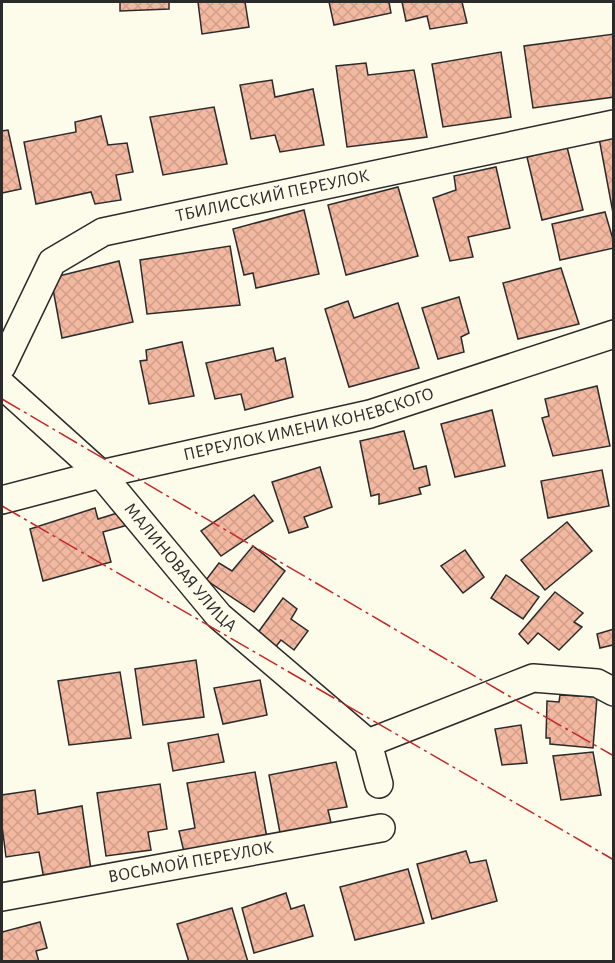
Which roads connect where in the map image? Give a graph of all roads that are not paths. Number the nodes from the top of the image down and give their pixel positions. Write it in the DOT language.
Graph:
graph roads {
  1 [pos="614,124"];
  2 [pos="614,334"];
  3 [pos="2,366"];
  4 [pos="2,385"];
  5 [pos="101,474"];
  6 [pos="2,500"];
  7 [pos="614,692"];
  8 [pos="368,743"];
  9 [pos="379,784"];
  10 [pos="381,828"];
  11 [pos="2,897"];
  1 -- 3 [label="street, ТБИЛИССКИЙ ПЕРЕУЛОК"];
  2 -- 5 [label="street, ПЕРЕУЛОК ИМЕНИ КОНЕВСКОГО"];
  4 -- 5 [label="street, МАЛИНОВАЯ УЛИЦА"];
  5 -- 6 [label="street, ПЕРЕУЛОК ИМЕНИ КОНЕВСКОГО"];
  5 -- 8 [label="street, МАЛИНОВАЯ УЛИЦА"];
  7 -- 8 [label="street"];
  8 -- 9 [label="street"];
  10 -- 11 [label="street, ВОСЬМОЙ ПЕРЕУЛОК"];
}
